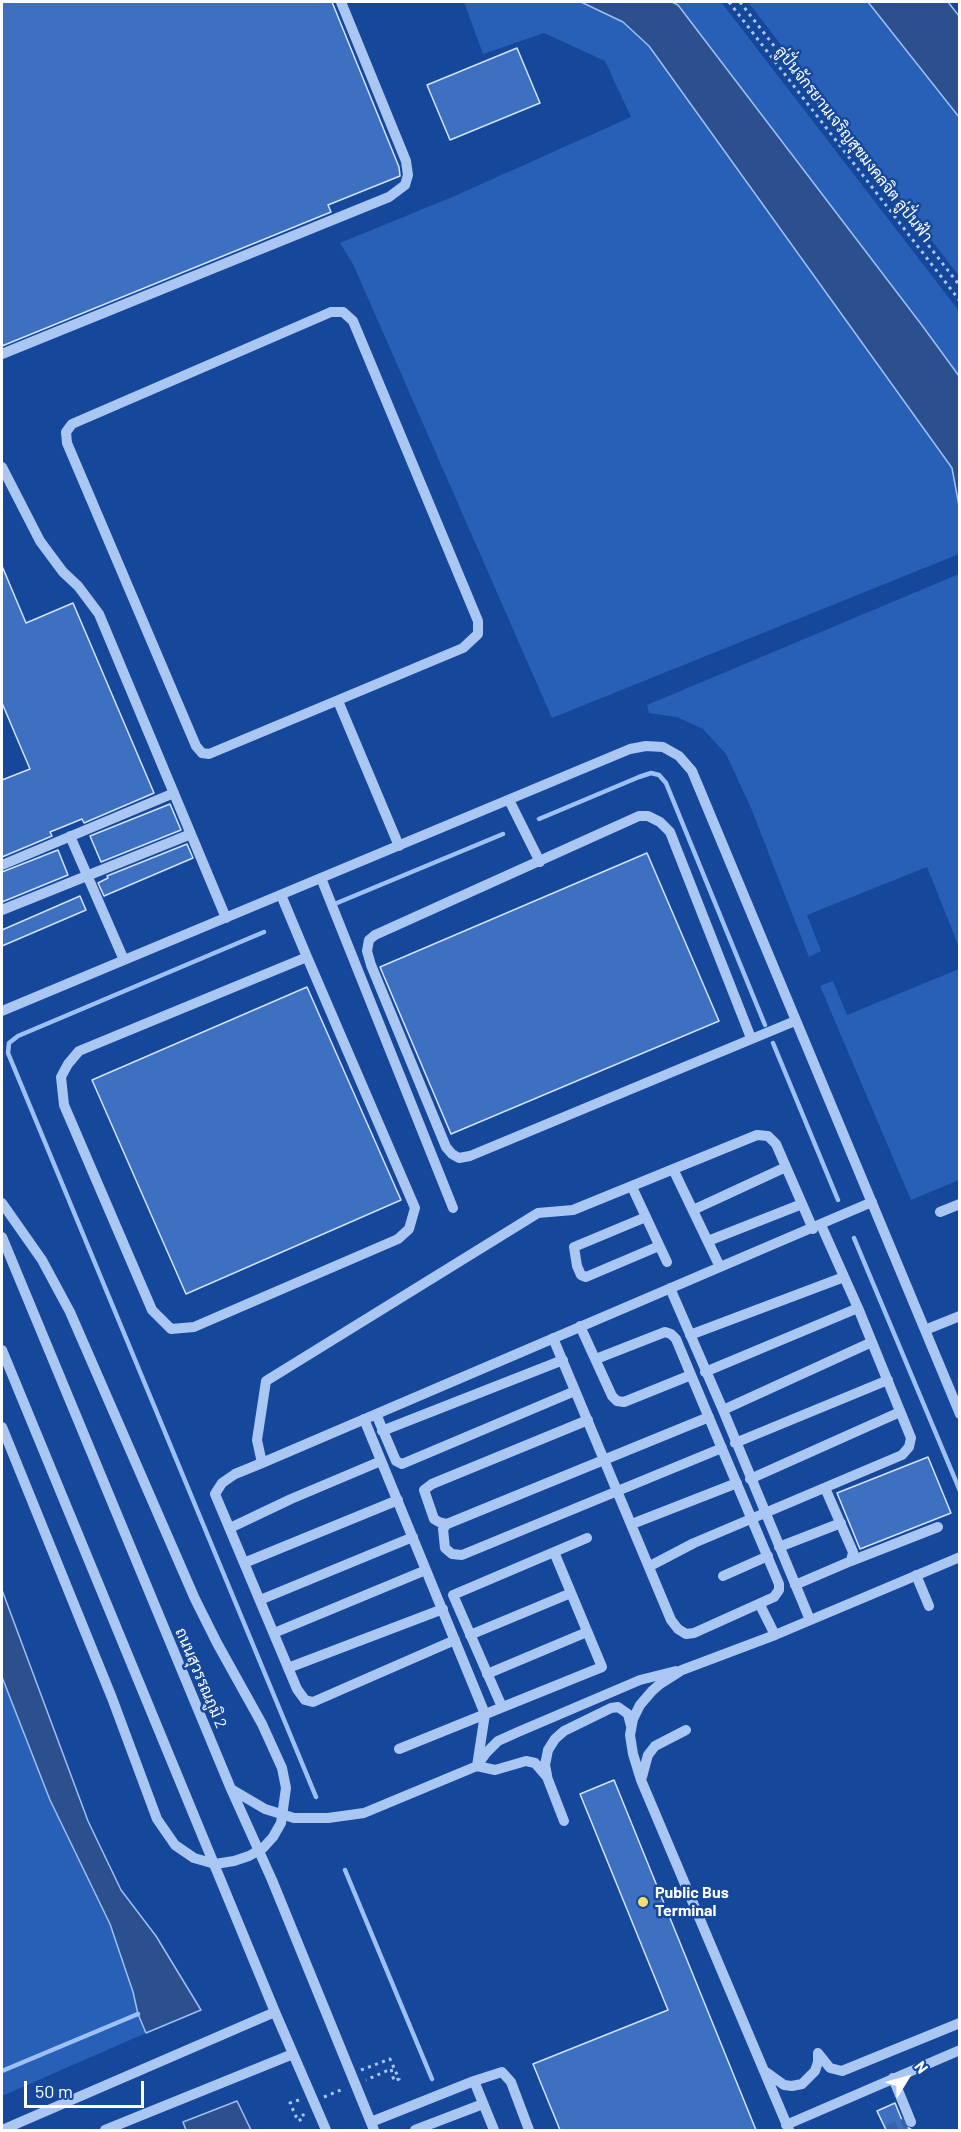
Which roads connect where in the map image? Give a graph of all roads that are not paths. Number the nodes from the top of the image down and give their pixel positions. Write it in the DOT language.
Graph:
graph roads {
  1 [pos="341,2"];
  2 [pos="2,354"];
  3 [pos="2,467"];
  4 [pos="338,700"];
  5 [pos="174,793"];
  6 [pos="509,800"];
  7 [pos="191,834"];
  8 [pos="70,837"];
  9 [pos="399,846"];
  10 [pos="540,862"];
  11 [pos="2,865"];
  12 [pos="87,876"];
  13 [pos="321,878"];
  14 [pos="281,895"];
  15 [pos="2,910"];
  16 [pos="226,918"];
  17 [pos="308,957"];
  18 [pos="124,960"];
  19 [pos="2,1011"];
  20 [pos="795,1020"];
  21 [pos="751,1038"];
  22 [pos="786,1167"];
  23 [pos="673,1169"];
  24 [pos="632,1187"];
  25 [pos="2,1203"];
  26 [pos="872,1203"];
  27 [pos="802,1204"];
  28 [pos="960,1204"];
  29 [pos="453,1208"];
  30 [pos="693,1210"];
  31 [pos="940,1212"];
  32 [pos="646,1217"];
  33 [pos="817,1227"];
  34 [pos="2,1237"];
  35 [pos="708,1241"];
  36 [pos="659,1246"];
  37 [pos="666,1262"];
  38 [pos="720,1267"];
  39 [pos="844,1276"];
  40 [pos="670,1288"];
  41 [pos="858,1308"];
  42 [pos="960,1316"];
  43 [pos="580,1326"];
  44 [pos="925,1330"];
  45 [pos="690,1335"];
  46 [pos="553,1338"];
  47 [pos="872,1342"];
  48 [pos="2,1350"];
  49 [pos="596,1359"];
  50 [pos="562,1360"];
  51 [pos="705,1372"];
  52 [pos="692,1375"];
  53 [pos="888,1380"];
  54 [pos="575,1391"];
  55 [pos="723,1410"];
  56 [pos="900,1412"];
  57 [pos="376,1414"];
  58 [pos="960,1414"];
  59 [pos="709,1417"];
  60 [pos="364,1419"];
  61 [pos="588,1420"];
  62 [pos="2,1427"];
  63 [pos="382,1431"];
  64 [pos="735,1443"];
  65 [pos="722,1448"];
  66 [pos="604,1458"];
  67 [pos="381,1461"];
  68 [pos="262,1462"];
  69 [pos="750,1479"];
  70 [pos="737,1483"];
  71 [pos="825,1488"];
  72 [pos="618,1490"];
  73 [pos="398,1500"];
  74 [pos="765,1514"];
  75 [pos="752,1519"];
  76 [pos="841,1523"];
  77 [pos="447,1524"];
  78 [pos="632,1524"];
  79 [pos="938,1527"];
  80 [pos="230,1528"];
  81 [pos="413,1537"];
  82 [pos="587,1538"];
  83 [pos="779,1547"];
  84 [pos="554,1552"];
  85 [pos="768,1556"];
  86 [pos="960,1557"];
  87 [pos="851,1562"];
  88 [pos="244,1563"];
  89 [pos="650,1566"];
  90 [pos="426,1570"];
  91 [pos="916,1575"];
  92 [pos="723,1576"];
  93 [pos="795,1585"];
  94 [pos="571,1593"];
  95 [pos="260,1600"];
  96 [pos="760,1605"];
  97 [pos="929,1606"];
  98 [pos="442,1609"];
  99 [pos="810,1620"];
  100 [pos="587,1632"];
  101 [pos="274,1633"];
  102 [pos="470,1635"];
  103 [pos="776,1635"];
  104 [pos="455,1640"];
  105 [pos="288,1668"];
  106 [pos="682,1670"];
  107 [pos="487,1674"];
  108 [pos="502,1707"];
  109 [pos="485,1714"];
  110 [pos="631,1729"];
  111 [pos="686,1730"];
  112 [pos="399,1749"];
  113 [pos="477,1767"];
  114 [pos="547,1777"];
  115 [pos="641,1780"];
  116 [pos="231,1789"];
  117 [pos="564,1821"];
  118 [pos="275,2012"];
  119 [pos="960,2022"];
  120 [pos="960,2050"];
  121 [pos="293,2054"];
  122 [pos="763,2068"];
  123 [pos="893,2078"];
  124 [pos="474,2080"];
  125 [pos="483,2104"];
  126 [pos="913,2125"];
  127 [pos="372,2126"];
  128 [pos="787,2128"];
  129 [pos="2,2130"];
  130 [pos="105,2130"];
  131 [pos="326,2130"];
  132 [pos="415,2130"];
  133 [pos="494,2130"];
  134 [pos="529,2130"];
  1 -- 2 [label="street"];
  3 -- 5 [label="street"];
  4 -- 4 [label="street"];
  4 -- 9 [label="street"];
  5 -- 7 [label="street"];
  5 -- 8 [label="street"];
  6 -- 9 [label="street"];
  6 -- 10 [label="street"];
  6 -- 20 [label="street"];
  7 -- 12 [label="street"];
  7 -- 16 [label="street"];
  8 -- 11 [label="street"];
  8 -- 12 [label="street"];
  9 -- 13 [label="street"];
  10 -- 21 [label="street"];
  10 -- 21 [label="street"];
  12 -- 15 [label="street"];
  12 -- 18 [label="street"];
  13 -- 14 [label="street"];
  13 -- 29 [label="street"];
  14 -- 16 [label="street"];
  14 -- 17 [label="street"];
  16 -- 18 [label="street"];
  17 -- 17 [label="street"];
  18 -- 19 [label="street"];
  20 -- 21 [label="street"];
  20 -- 26 [label="street"];
  22 -- 23 [label="street"];
  22 -- 27 [label="street"];
  22 -- 30 [label="street"];
  23 -- 24 [label="street"];
  23 -- 30 [label="street"];
  24 -- 32 [label="street"];
  24 -- 68 [label="street"];
  25 -- 62 [label="street"];
  26 -- 33 [label="street"];
  26 -- 44 [label="street"];
  27 -- 33 [label="street"];
  27 -- 35 [label="street"];
  28 -- 31 [label="street"];
  30 -- 35 [label="street"];
  32 -- 36 [label="street"];
  32 -- 36 [label="street"];
  33 -- 38 [label="street"];
  33 -- 39 [label="street"];
  34 -- 116 [label="street, ถนนสุวรรณภูมิ 2"];
  35 -- 38 [label="street"];
  36 -- 37 [label="street"];
  38 -- 40 [label="street"];
  39 -- 41 [label="street"];
  39 -- 45 [label="street"];
  40 -- 43 [label="street"];
  40 -- 45 [label="street"];
  41 -- 47 [label="street"];
  41 -- 51 [label="street"];
  42 -- 44 [label="street"];
  43 -- 46 [label="street"];
  43 -- 49 [label="street"];
  44 -- 58 [label="street"];
  45 -- 51 [label="street"];
  46 -- 50 [label="street"];
  46 -- 57 [label="street"];
  47 -- 53 [label="street"];
  47 -- 55 [label="street"];
  48 -- 118 [label="street"];
  49 -- 52 [label="street"];
  49 -- 52 [label="street"];
  50 -- 54 [label="street"];
  50 -- 63 [label="street"];
  51 -- 55 [label="street"];
  52 -- 59 [label="street"];
  53 -- 56 [label="street"];
  53 -- 64 [label="street"];
  54 -- 61 [label="street"];
  54 -- 63 [label="street"];
  55 -- 64 [label="street"];
  56 -- 69 [label="street"];
  56 -- 71 [label="street"];
  57 -- 60 [label="street"];
  57 -- 63 [label="street"];
  59 -- 65 [label="street"];
  59 -- 66 [label="street"];
  60 -- 67 [label="street"];
  60 -- 68 [label="street"];
  61 -- 66 [label="street"];
  61 -- 77 [label="street"];
  64 -- 69 [label="street"];
  65 -- 70 [label="street"];
  65 -- 72 [label="street"];
  66 -- 72 [label="street"];
  66 -- 77 [label="street"];
  67 -- 73 [label="street"];
  67 -- 80 [label="street"];
  68 -- 80 [label="street"];
  69 -- 74 [label="street"];
  70 -- 75 [label="street"];
  70 -- 78 [label="street"];
  71 -- 74 [label="street"];
  71 -- 76 [label="street"];
  72 -- 77 [label="street"];
  72 -- 78 [label="street"];
  73 -- 81 [label="street"];
  73 -- 88 [label="street"];
  74 -- 75 [label="street"];
  74 -- 83 [label="street"];
  75 -- 85 [label="street"];
  75 -- 89 [label="street"];
  76 -- 83 [label="street"];
  76 -- 87 [label="street"];
  78 -- 89 [label="street"];
  79 -- 87 [label="street"];
  80 -- 88 [label="street"];
  81 -- 90 [label="street"];
  81 -- 95 [label="street"];
  82 -- 84 [label="street"];
  83 -- 93 [label="street"];
  84 -- 94 [label="street"];
  84 -- 102 [label="street"];
  85 -- 92 [label="street"];
  85 -- 96 [label="street"];
  86 -- 91 [label="street"];
  87 -- 93 [label="street"];
  88 -- 95 [label="street"];
  89 -- 96 [label="street"];
  90 -- 98 [label="street"];
  90 -- 101 [label="street"];
  91 -- 97 [label="street"];
  91 -- 99 [label="street"];
  93 -- 99 [label="street"];
  94 -- 100 [label="street"];
  94 -- 102 [label="street"];
  95 -- 101 [label="street"];
  96 -- 103 [label="street"];
  98 -- 104 [label="street"];
  98 -- 105 [label="street"];
  99 -- 103 [label="street"];
  100 -- 107 [label="street"];
  100 -- 108 [label="street"];
  101 -- 105 [label="street"];
  102 -- 107 [label="street"];
  103 -- 106 [label="street"];
  104 -- 105 [label="street"];
  104 -- 109 [label="street"];
  106 -- 110 [label="street"];
  106 -- 113 [label="street"];
  107 -- 108 [label="street"];
  108 -- 109 [label="street"];
  109 -- 112 [label="street"];
  109 -- 113 [label="street"];
  110 -- 114 [label="street"];
  110 -- 115 [label="street"];
  111 -- 115 [label="street"];
  113 -- 114 [label="street"];
  113 -- 116 [label="street"];
  114 -- 117 [label="street"];
  115 -- 122 [label="street"];
  116 -- 127 [label="street, ถนนสุวรรณภูมิ 2"];
  118 -- 121 [label="street"];
  118 -- 129 [label="street"];
  119 -- 122 [label="street"];
  120 -- 123 [label="street"];
  121 -- 130 [label="street"];
  121 -- 131 [label="street"];
  122 -- 128 [label="street"];
  123 -- 126 [label="street"];
  123 -- 128 [label="street"];
  124 -- 125 [label="street"];
  124 -- 127 [label="street"];
  124 -- 134 [label="street"];
  125 -- 132 [label="street"];
  125 -- 133 [label="street"];
}
